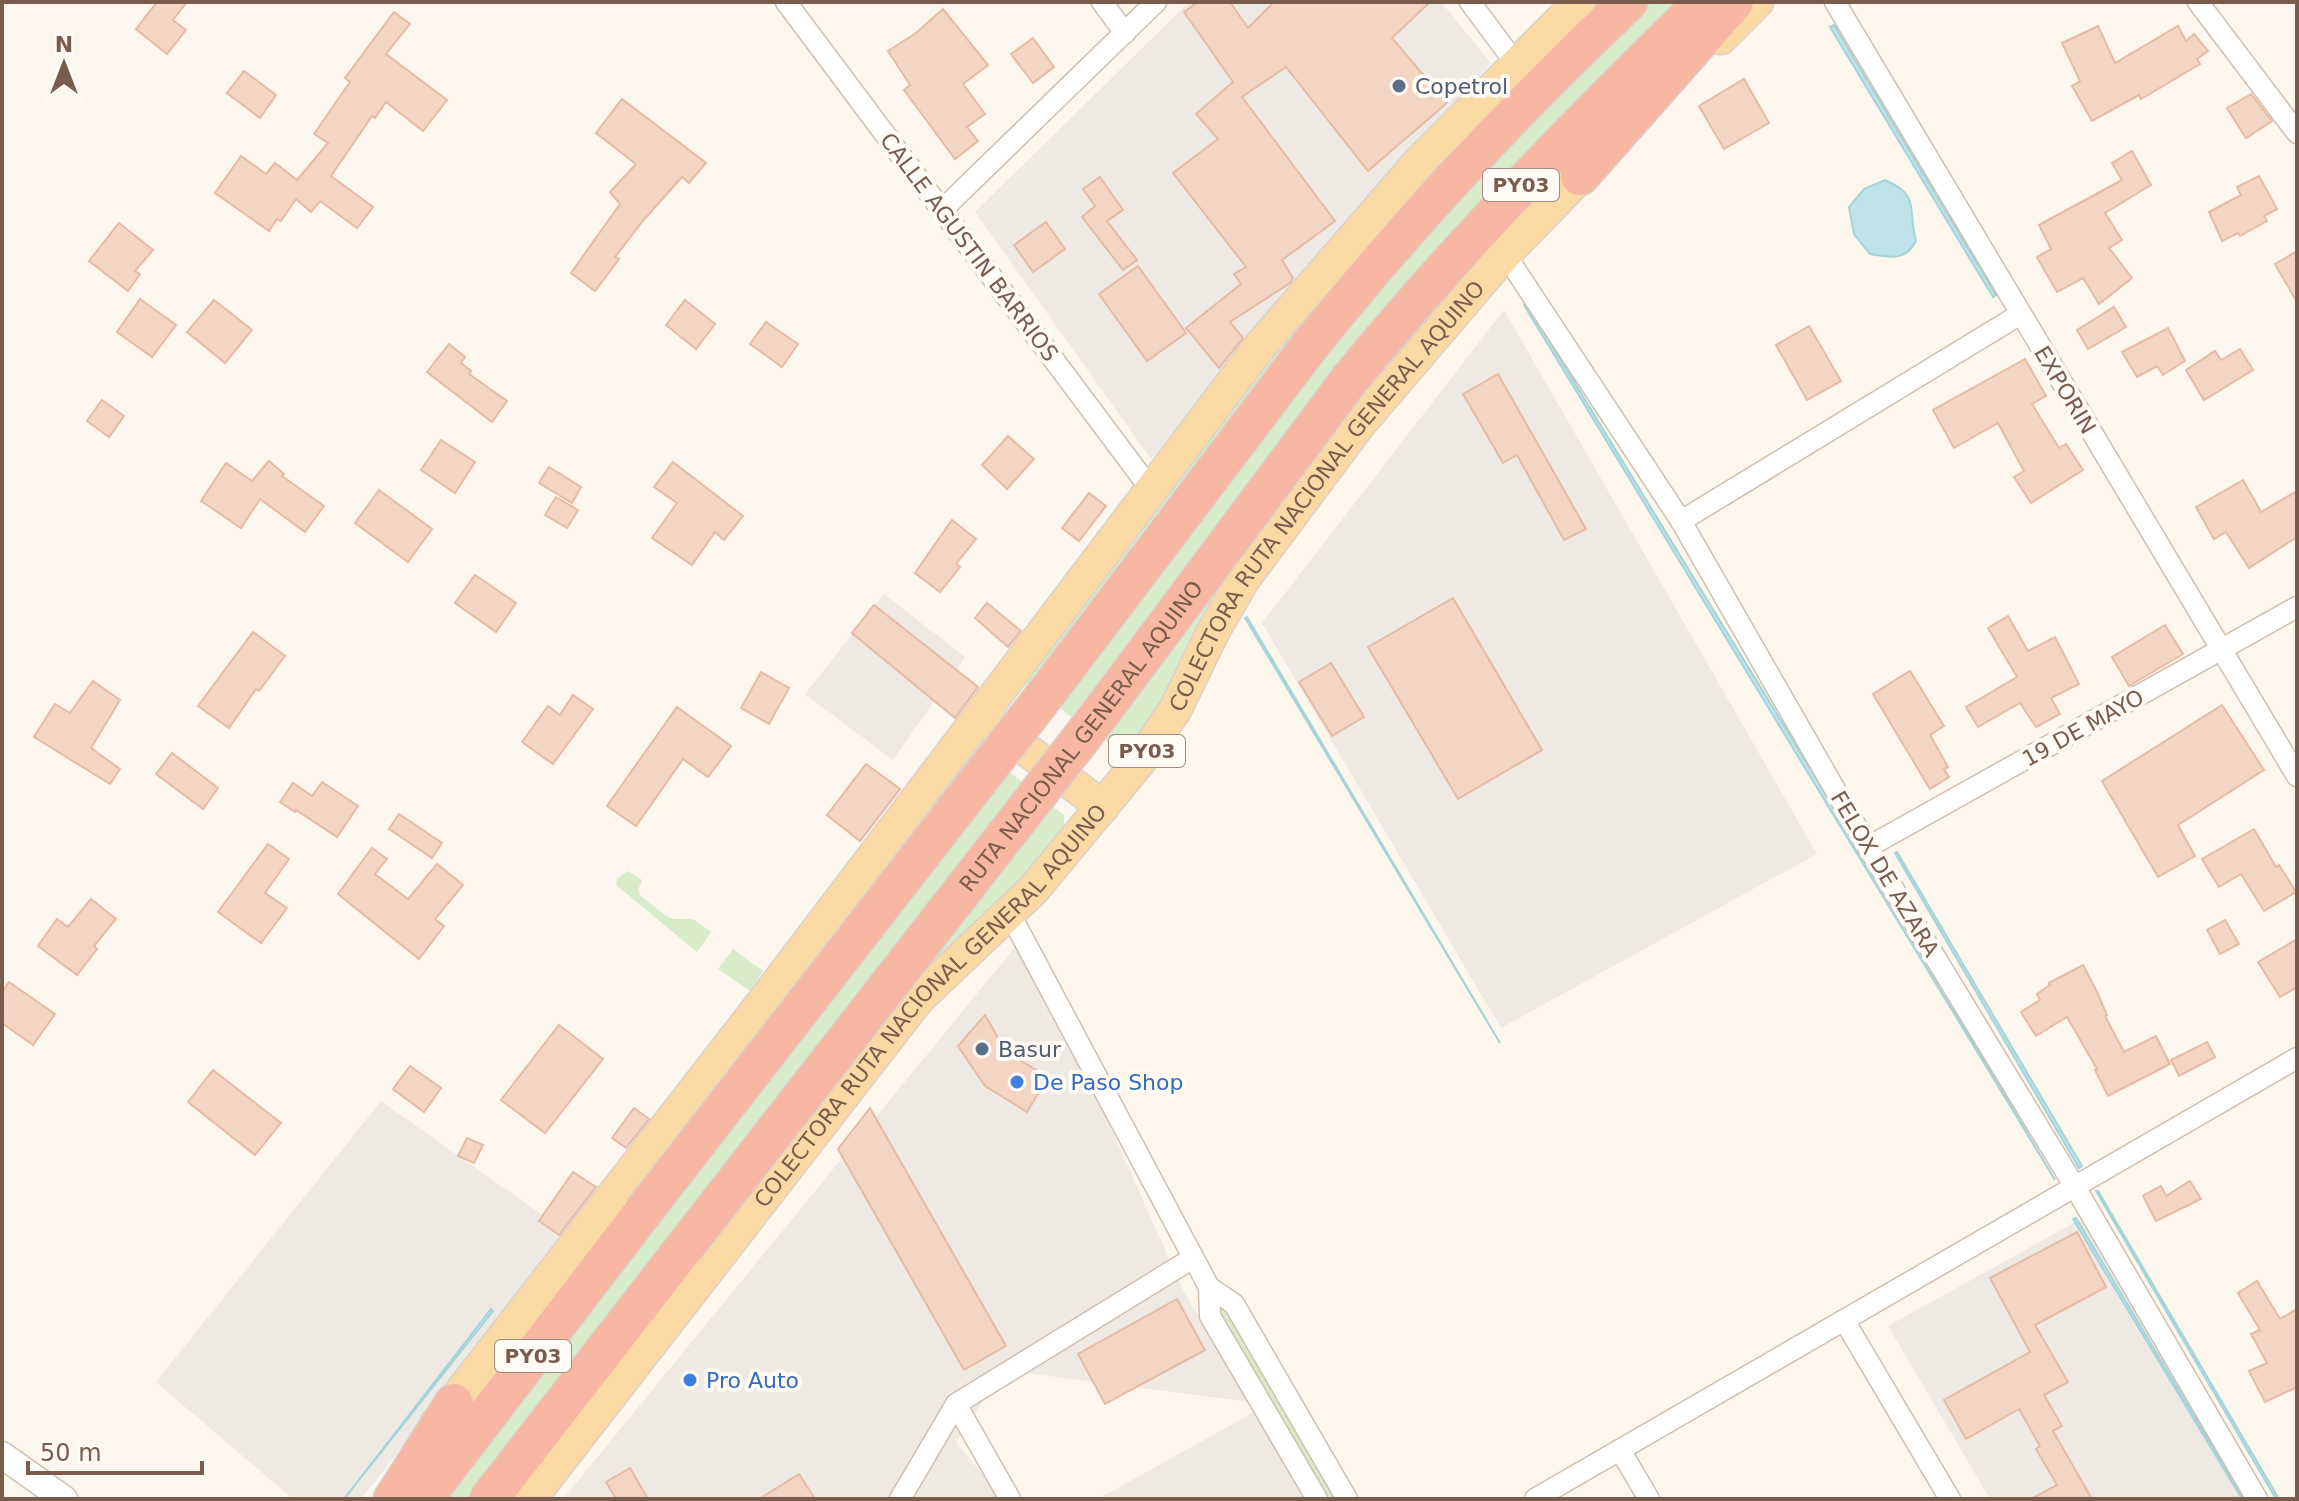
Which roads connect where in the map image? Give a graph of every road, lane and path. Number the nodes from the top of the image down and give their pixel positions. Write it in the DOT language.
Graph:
graph roads {
  1 [pos="786,2"];
  2 [pos="1102,2"];
  3 [pos="1156,2"];
  4 [pos="1470,2"];
  5 [pos="1579,2"];
  6 [pos="1628,2"];
  7 [pos="1704,2"];
  8 [pos="1734,2"];
  9 [pos="1757,2"];
  10 [pos="1835,2"];
  11 [pos="2198,2"];
  12 [pos="1125,33"];
  13 [pos="1516,64"];
  14 [pos="2297,133"];
  15 [pos="1580,176"];
  16 [pos="942,210"];
  17 [pos="1505,254"];
  18 [pos="2019,315"];
  19 [pos="1152,491"];
  20 [pos="1681,521"];
  21 [pos="2297,607"];
  22 [pos="2222,651"];
  23 [pos="979,715"];
  24 [pos="2297,776"];
  25 [pos="1103,807"];
  26 [pos="1868,847"];
  27 [pos="1010,914"];
  28 [pos="2297,1058"];
  29 [pos="2075,1187"];
  30 [pos="1193,1258"];
  31 [pos="1209,1287"];
  32 [pos="1844,1320"];
  33 [pos="454,1403"];
  34 [pos="956,1404"];
  35 [pos="1620,1450"];
  36 [pos="2,1455"];
  37 [pos="64,1499"];
  38 [pos="376,1499"];
  39 [pos="393,1499"];
  40 [pos="423,1499"];
  41 [pos="489,1499"];
  42 [pos="530,1499"];
  43 [pos="900,1499"];
  44 [pos="1010,1499"];
  45 [pos="1317,1499"];
  46 [pos="1347,1499"];
  47 [pos="1535,1499"];
  48 [pos="1649,1499"];
  49 [pos="1950,1499"];
  50 [pos="2257,1499"];
  1 -- 16 [label="street, CALLE AGUSTIN BARRIOS"];
  2 -- 12 [label="street"];
  3 -- 12 [label="street"];
  4 -- 13 [label="street"];
  5 -- 13 [label="main road, PY03"];
  6 -- 40 [label="highway, PY03, bridge"];
  7 -- 41 [label="highway, RUTA NACIONAL GENERAL AQUINO / PY03, bridge"];
  8 -- 15 [label="highway"];
  9 -- 15 [label="main road, COLECTORA RUTA NACIONAL GENERAL AQUINO / PY03"];
  10 -- 18 [label="street, EXPORIN"];
  11 -- 14 [label="street"];
  12 -- 16 [label="street"];
  13 -- 19 [label="main road, PY03"];
  15 -- 17 [label="main road, COLECTORA RUTA NACIONAL GENERAL AQUINO / PY03"];
  16 -- 19 [label="street, CALLE AGUSTIN BARRIOS"];
  17 -- 20 [label="street, FELOX DE AZARA"];
  17 -- 25 [label="main road, COLECTORA RUTA NACIONAL GENERAL AQUINO / PY03"];
  18 -- 20 [label="street"];
  18 -- 22 [label="street, EXPORIN"];
  19 -- 23 [label="main road, PY03"];
  20 -- 26 [label="street, FELOX DE AZARA"];
  21 -- 22 [label="street, 19 DE MAYO"];
  22 -- 24 [label="street, EXPORIN"];
  22 -- 26 [label="street, 19 DE MAYO"];
  23 -- 25 [label="main road"];
  23 -- 33 [label="main road, PY03"];
  25 -- 27 [label="main road, COLECTORA RUTA NACIONAL GENERAL AQUINO / PY03"];
  26 -- 29 [label="street, FELOX DE AZARA"];
  27 -- 30 [label="street"];
  27 -- 42 [label="main road, COLECTORA RUTA NACIONAL GENERAL AQUINO / PY03"];
  28 -- 29 [label="street"];
  29 -- 32 [label="street"];
  29 -- 50 [label="street, FELOX DE AZARA"];
  30 -- 31 [label="street"];
  30 -- 34 [label="street"];
  31 -- 45 [label="street"];
  31 -- 46 [label="street"];
  32 -- 35 [label="street"];
  32 -- 49 [label="street"];
  33 -- 38 [label="main road, PY03"];
  33 -- 39 [label="highway"];
  34 -- 43 [label="street"];
  34 -- 44 [label="street"];
  35 -- 47 [label="street"];
  35 -- 48 [label="street"];
  36 -- 37 [label="street"];
}
